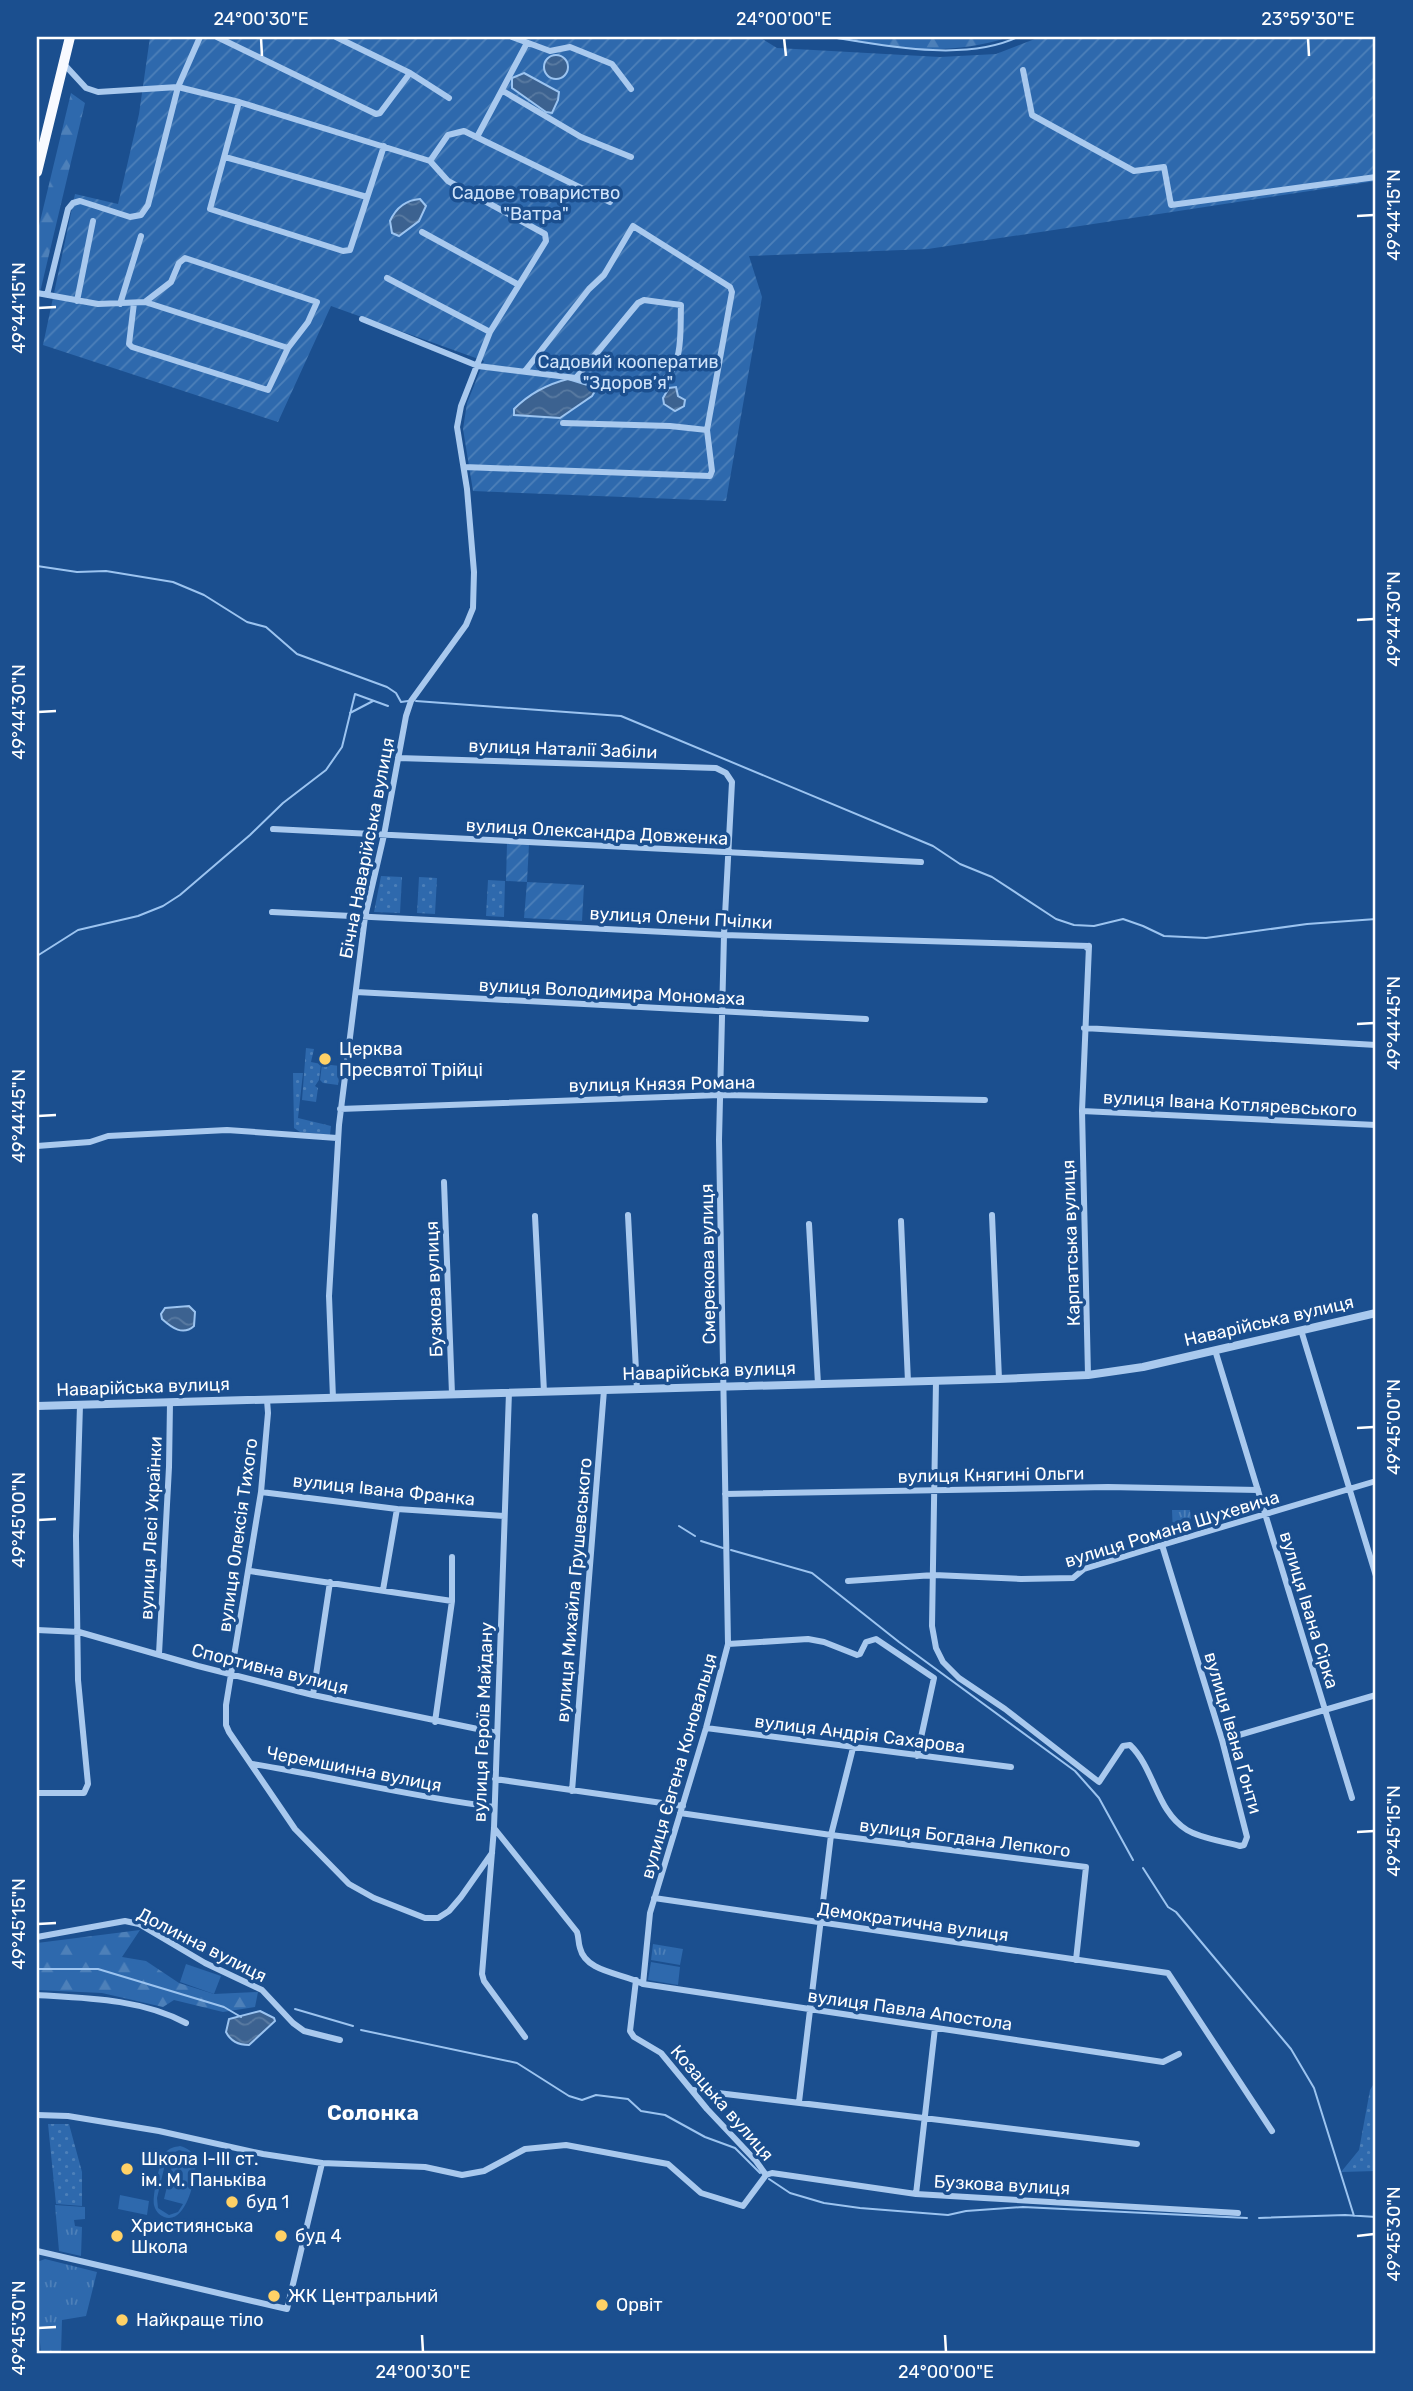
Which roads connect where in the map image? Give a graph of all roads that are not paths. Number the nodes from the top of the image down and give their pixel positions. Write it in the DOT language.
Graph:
graph roads {
  1 [pos="70,37"];
  2 [pos="200,37"];
  3 [pos="217,37"];
  4 [pos="336,37"];
  5 [pos="512,37"];
  6 [pos="527,43"];
  7 [pos="63,63"];
  8 [pos="1023,70"];
  9 [pos="410,74"];
  10 [pos="178,87"];
  11 [pos="631,89"];
  12 [pos="503,91"];
  13 [pos="449,98"];
  14 [pos="239,102"];
  15 [pos="477,137"];
  16 [pos="384,146"];
  17 [pos="225,156"];
  18 [pos="631,157"];
  19 [pos="430,161"];
  20 [pos="37,172"];
  21 [pos="1376,177"];
  22 [pos="367,197"];
  23 [pos="610,202"];
  24 [pos="93,221"];
  25 [pos="422,232"];
  26 [pos="141,236"];
  27 [pos="387,278"];
  28 [pos="519,285"];
  29 [pos="37,293"];
  30 [pos="47,295"];
  31 [pos="77,301"];
  32 [pos="145,302"];
  33 [pos="120,303"];
  34 [pos="134,303"];
  35 [pos="362,319"];
  36 [pos="490,332"];
  37 [pos="288,348"];
  38 [pos="478,366"];
  39 [pos="525,371"];
  40 [pos="576,378"];
  41 [pos="563,423"];
  42 [pos="707,430"];
  43 [pos="464,467"];
  44 [pos="398,758"];
  45 [pos="726,773"];
  46 [pos="273,829"];
  47 [pos="384,835"];
  48 [pos="729,852"];
  49 [pos="920,862"];
  50 [pos="272,912"];
  51 [pos="365,917"];
  52 [pos="724,935"];
  53 [pos="1088,947"];
  54 [pos="356,992"];
  55 [pos="722,1012"];
  56 [pos="866,1019"];
  57 [pos="1084,1028"];
  58 [pos="1376,1045"];
  59 [pos="720,1094"];
  60 [pos="985,1100"];
  61 [pos="340,1109"];
  62 [pos="1082,1111"];
  63 [pos="1376,1125"];
  64 [pos="337,1138"];
  65 [pos="37,1146"];
  66 [pos="444,1182"];
  67 [pos="628,1214"];
  68 [pos="992,1215"];
  69 [pos="535,1216"];
  70 [pos="901,1221"];
  71 [pos="809,1224"];
  72 [pos="1376,1313"];
  73 [pos="1301,1330"];
  74 [pos="1215,1350"];
  75 [pos="1088,1375"];
  76 [pos="999,1380"];
  77 [pos="936,1381"];
  78 [pos="908,1382"];
  79 [pos="818,1384"];
  80 [pos="725,1387"];
  81 [pos="604,1390"];
  82 [pos="638,1390"];
  83 [pos="509,1392"];
  84 [pos="544,1392"];
  85 [pos="452,1394"];
  86 [pos="333,1398"];
  87 [pos="267,1400"];
  88 [pos="170,1403"];
  89 [pos="80,1405"];
  90 [pos="37,1406"];
  91 [pos="1376,1481"];
  92 [pos="1350,1489"];
  93 [pos="935,1490"];
  94 [pos="1258,1490"];
  95 [pos="261,1492"];
  96 [pos="725,1494"];
  97 [pos="397,1508"];
  98 [pos="1264,1514"];
  99 [pos="504,1516"];
  100 [pos="1162,1545"];
  101 [pos="452,1557"];
  102 [pos="250,1571"];
  103 [pos="934,1575"];
  104 [pos="1376,1576"];
  105 [pos="848,1581"];
  106 [pos="330,1582"];
  107 [pos="383,1590"];
  108 [pos="452,1601"];
  109 [pos="37,1630"];
  110 [pos="79,1632"];
  111 [pos="728,1644"];
  112 [pos="159,1654"];
  113 [pos="232,1674"];
  114 [pos="313,1695"];
  115 [pos="1376,1695"];
  116 [pos="1325,1712"];
  117 [pos="435,1721"];
  118 [pos="706,1728"];
  119 [pos="497,1733"];
  120 [pos="1222,1740"];
  121 [pos="853,1748"];
  122 [pos="917,1756"];
  123 [pos="252,1764"];
  124 [pos="1011,1768"];
  125 [pos="495,1779"];
  126 [pos="572,1791"];
  127 [pos="37,1793"];
  128 [pos="1352,1798"];
  129 [pos="494,1807"];
  130 [pos="682,1809"];
  131 [pos="494,1828"];
  132 [pos="831,1835"];
  133 [pos="492,1853"];
  134 [pos="654,1898"];
  135 [pos="819,1922"];
  136 [pos="37,1937"];
  137 [pos="1076,1960"];
  138 [pos="639,1982"];
  139 [pos="37,1995"];
  140 [pos="810,2010"];
  141 [pos="186,2023"];
  142 [pos="936,2028"];
  143 [pos="525,2037"];
  144 [pos="340,2040"];
  145 [pos="1179,2054"];
  146 [pos="693,2090"];
  147 [pos="799,2102"];
  148 [pos="37,2115"];
  149 [pos="924,2117"];
  150 [pos="1272,2131"];
  151 [pos="1137,2144"];
  152 [pos="322,2163"];
  153 [pos="766,2175"];
  154 [pos="916,2194"];
  155 [pos="1238,2213"];
  156 [pos="37,2251"];
  1 -- 7 [label="highway"];
  2 -- 10 [label="street"];
  3 -- 9 [label="street"];
  4 -- 9 [label="street"];
  5 -- 6 [label="street"];
  6 -- 11 [label="street"];
  6 -- 12 [label="street"];
  7 -- 10 [label="street"];
  7 -- 20 [label="highway"];
  8 -- 21 [label="street"];
  9 -- 13 [label="street"];
  10 -- 14 [label="street"];
  10 -- 30 [label="street"];
  12 -- 15 [label="street"];
  12 -- 18 [label="street"];
  14 -- 16 [label="street"];
  14 -- 17 [label="street"];
  15 -- 19 [label="street"];
  15 -- 23 [label="street"];
  16 -- 19 [label="street"];
  16 -- 22 [label="street"];
  17 -- 22 [label="street"];
  17 -- 22 [label="street"];
  19 -- 28 [label="street, Бічна Наварійська вулиця"];
  24 -- 31 [label="street"];
  25 -- 28 [label="street"];
  26 -- 33 [label="street"];
  27 -- 36 [label="street"];
  28 -- 36 [label="street, Бічна Наварійська вулиця"];
  29 -- 30 [label="street"];
  30 -- 31 [label="street"];
  31 -- 33 [label="street"];
  32 -- 34 [label="street"];
  32 -- 37 [label="street"];
  32 -- 37 [label="street"];
  33 -- 34 [label="street"];
  34 -- 37 [label="street"];
  35 -- 38 [label="street"];
  36 -- 38 [label="street, Бічна Наварійська вулиця"];
  38 -- 39 [label="street"];
  38 -- 43 [label="street, Бічна Наварійська вулиця"];
  39 -- 40 [label="street"];
  39 -- 42 [label="street"];
  40 -- 40 [label="street"];
  41 -- 42 [label="street"];
  42 -- 43 [label="street"];
  43 -- 44 [label="street, Бічна Наварійська вулиця"];
  44 -- 45 [label="street, вулиця Наталії Забіли"];
  44 -- 47 [label="street, Бічна Наварійська вулиця"];
  45 -- 48 [label="street, Смерекова вулиця"];
  46 -- 47 [label="street, вулиця Олександра Довженка"];
  47 -- 48 [label="street, вулиця Олександра Довженка"];
  47 -- 51 [label="street, Бічна Наварійська вулиця"];
  48 -- 49 [label="street, вулиця Олександра Довженка"];
  48 -- 52 [label="street, Смерекова вулиця"];
  50 -- 51 [label="street, вулиця Олени Пчілки"];
  51 -- 52 [label="street, вулиця Олени Пчілки"];
  51 -- 54 [label="street, Бічна Наварійська вулиця"];
  52 -- 53 [label="street, вулиця Олени Пчілки"];
  52 -- 55 [label="street, Смерекова вулиця"];
  53 -- 57 [label="street, Карпатська вулиця"];
  54 -- 55 [label="street, вулиця Володимира Мономаха"];
  54 -- 61 [label="street, Бічна Наварійська вулиця"];
  55 -- 56 [label="street, вулиця Володимира Мономаха"];
  55 -- 59 [label="street, Смерекова вулиця"];
  57 -- 58 [label="street"];
  57 -- 62 [label="street, Карпатська вулиця"];
  59 -- 60 [label="street, вулиця Князя Романа"];
  59 -- 61 [label="street, вулиця Князя Романа"];
  59 -- 80 [label="street, Смерекова вулиця"];
  61 -- 64 [label="street, Бічна Наварійська вулиця"];
  62 -- 63 [label="street, вулиця Івана Котляревського"];
  62 -- 75 [label="street, Карпатська вулиця"];
  64 -- 65 [label="street"];
  64 -- 86 [label="street, Бічна Наварійська вулиця"];
  66 -- 85 [label="street, Бузкова вулиця"];
  67 -- 82 [label="street"];
  68 -- 76 [label="street"];
  69 -- 84 [label="street"];
  70 -- 78 [label="street"];
  71 -- 79 [label="street"];
  72 -- 73 [label="street, Наварійська вулиця"];
  73 -- 74 [label="street, Наварійська вулиця"];
  73 -- 92 [label="street"];
  74 -- 75 [label="street, Наварійська вулиця"];
  74 -- 94 [label="street, вулиця Івана Сірка"];
  75 -- 76 [label="street, Наварійська вулиця"];
  76 -- 77 [label="street, Наварійська вулиця"];
  77 -- 78 [label="street, Наварійська вулиця"];
  77 -- 93 [label="street"];
  78 -- 79 [label="street, Наварійська вулиця"];
  79 -- 80 [label="street, Наварійська вулиця"];
  80 -- 82 [label="street, Наварійська вулиця"];
  80 -- 96 [label="street, вулиця Євгена Коновальця"];
  81 -- 82 [label="street, Наварійська вулиця"];
  81 -- 84 [label="street, Наварійська вулиця"];
  81 -- 126 [label="street, вулиця Михайла Грушевського"];
  83 -- 84 [label="street, Наварійська вулиця"];
  83 -- 85 [label="street, Наварійська вулиця"];
  83 -- 99 [label="street, вулиця Героїв Майдану"];
  85 -- 86 [label="street, Наварійська вулиця"];
  86 -- 87 [label="street, Наварійська вулиця"];
  87 -- 88 [label="street, Наварійська вулиця"];
  87 -- 95 [label="street, вулиця Олексія Тихого"];
  88 -- 89 [label="street, Наварійська вулиця"];
  88 -- 112 [label="street, вулиця Лесі Українки"];
  89 -- 90 [label="street, Наварійська вулиця"];
  89 -- 110 [label="street"];
  91 -- 92 [label="street, вулиця Романа Шухевича"];
  92 -- 98 [label="street, вулиця Романа Шухевича"];
  92 -- 104 [label="street"];
  93 -- 94 [label="street, вулиця Княгині Ольги"];
  93 -- 96 [label="street, вулиця Княгині Ольги"];
  93 -- 103 [label="street"];
  94 -- 98 [label="street, вулиця Івана Сірка"];
  95 -- 97 [label="street, вулиця Івана Франка"];
  95 -- 102 [label="street, вулиця Олексія Тихого"];
  96 -- 111 [label="street, вулиця Євгена Коновальця"];
  97 -- 99 [label="street, вулиця Івана Франка"];
  97 -- 107 [label="street"];
  98 -- 100 [label="street, вулиця Романа Шухевича"];
  98 -- 116 [label="street, вулиця Івана Сірка"];
  99 -- 119 [label="street, вулиця Героїв Майдану"];
  100 -- 103 [label="street, вулиця Романа Шухевича"];
  100 -- 120 [label="street, вулиця Івана Ґонти"];
  101 -- 108 [label="street"];
  102 -- 106 [label="street"];
  102 -- 113 [label="street, вулиця Олексія Тихого"];
  103 -- 105 [label="street, вулиця Романа Шухевича"];
  103 -- 120 [label="street, вулиця Івана Ґонти"];
  106 -- 107 [label="street"];
  106 -- 114 [label="street"];
  107 -- 108 [label="street"];
  108 -- 117 [label="street"];
  109 -- 110 [label="street, Спортивна вулиця"];
  110 -- 112 [label="street, Спортивна вулиця"];
  110 -- 127 [label="street"];
  111 -- 118 [label="street, вулиця Євгена Коновальця"];
  111 -- 122 [label="street"];
  112 -- 113 [label="street, Спортивна вулиця"];
  113 -- 114 [label="street, Спортивна вулиця"];
  113 -- 123 [label="street, вулиця Олексія Тихого"];
  114 -- 117 [label="street, Спортивна вулиця"];
  115 -- 116 [label="street"];
  116 -- 120 [label="street"];
  116 -- 128 [label="street, вулиця Івана Сірка"];
  117 -- 119 [label="street, Спортивна вулиця"];
  118 -- 121 [label="street, вулиця Андрія Сахарова"];
  118 -- 130 [label="street, вулиця Євгена Коновальця"];
  119 -- 125 [label="street, вулиця Героїв Майдану"];
  121 -- 122 [label="street, вулиця Андрія Сахарова"];
  121 -- 132 [label="street, вулиця Богдана Лепкого"];
  122 -- 124 [label="street, вулиця Андрія Сахарова"];
  123 -- 129 [label="street, Черемшинна вулиця"];
  123 -- 133 [label="street, вулиця Олексія Тихого"];
  125 -- 126 [label="street, вулиця Богдана Лепкого"];
  125 -- 129 [label="street, вулиця Героїв Майдану"];
  126 -- 130 [label="street, вулиця Богдана Лепкого"];
  129 -- 131 [label="street, вулиця Героїв Майдану"];
  130 -- 132 [label="street, вулиця Богдана Лепкого"];
  130 -- 134 [label="street, вулиця Євгена Коновальця"];
  131 -- 133 [label="street, вулиця Героїв Майдану"];
  131 -- 138 [label="street, вулиця Павла Апостола"];
  132 -- 135 [label="street, вулиця Богдана Лепкого"];
  132 -- 137 [label="street, вулиця Богдана Лепкого"];
  133 -- 143 [label="street, вулиця Героїв Майдану"];
  134 -- 135 [label="street, Демократична вулиця"];
  134 -- 138 [label="street, вулиця Євгена Коновальця"];
  135 -- 137 [label="street, Демократична вулиця"];
  135 -- 140 [label="street, вулиця Богдана Лепкого"];
  136 -- 144 [label="street, Долинна вулиця"];
  137 -- 150 [label="street, Демократична вулиця"];
  138 -- 140 [label="street, вулиця Павла Апостола"];
  138 -- 146 [label="street, Козацька вулиця"];
  139 -- 141 [label="street"];
  140 -- 142 [label="street, вулиця Павла Апостола"];
  140 -- 147 [label="street, вулиця Богдана Лепкого"];
  142 -- 145 [label="street, вулиця Павла Апостола"];
  142 -- 149 [label="street"];
  146 -- 147 [label="street"];
  146 -- 153 [label="street, Козацька вулиця"];
  147 -- 149 [label="street"];
  148 -- 152 [label="street"];
  149 -- 151 [label="street"];
  149 -- 154 [label="street"];
  152 -- 153 [label="street"];
  152 -- 156 [label="street"];
  153 -- 154 [label="street, Бузкова вулиця"];
  154 -- 155 [label="street, Бузкова вулиця"];
}
